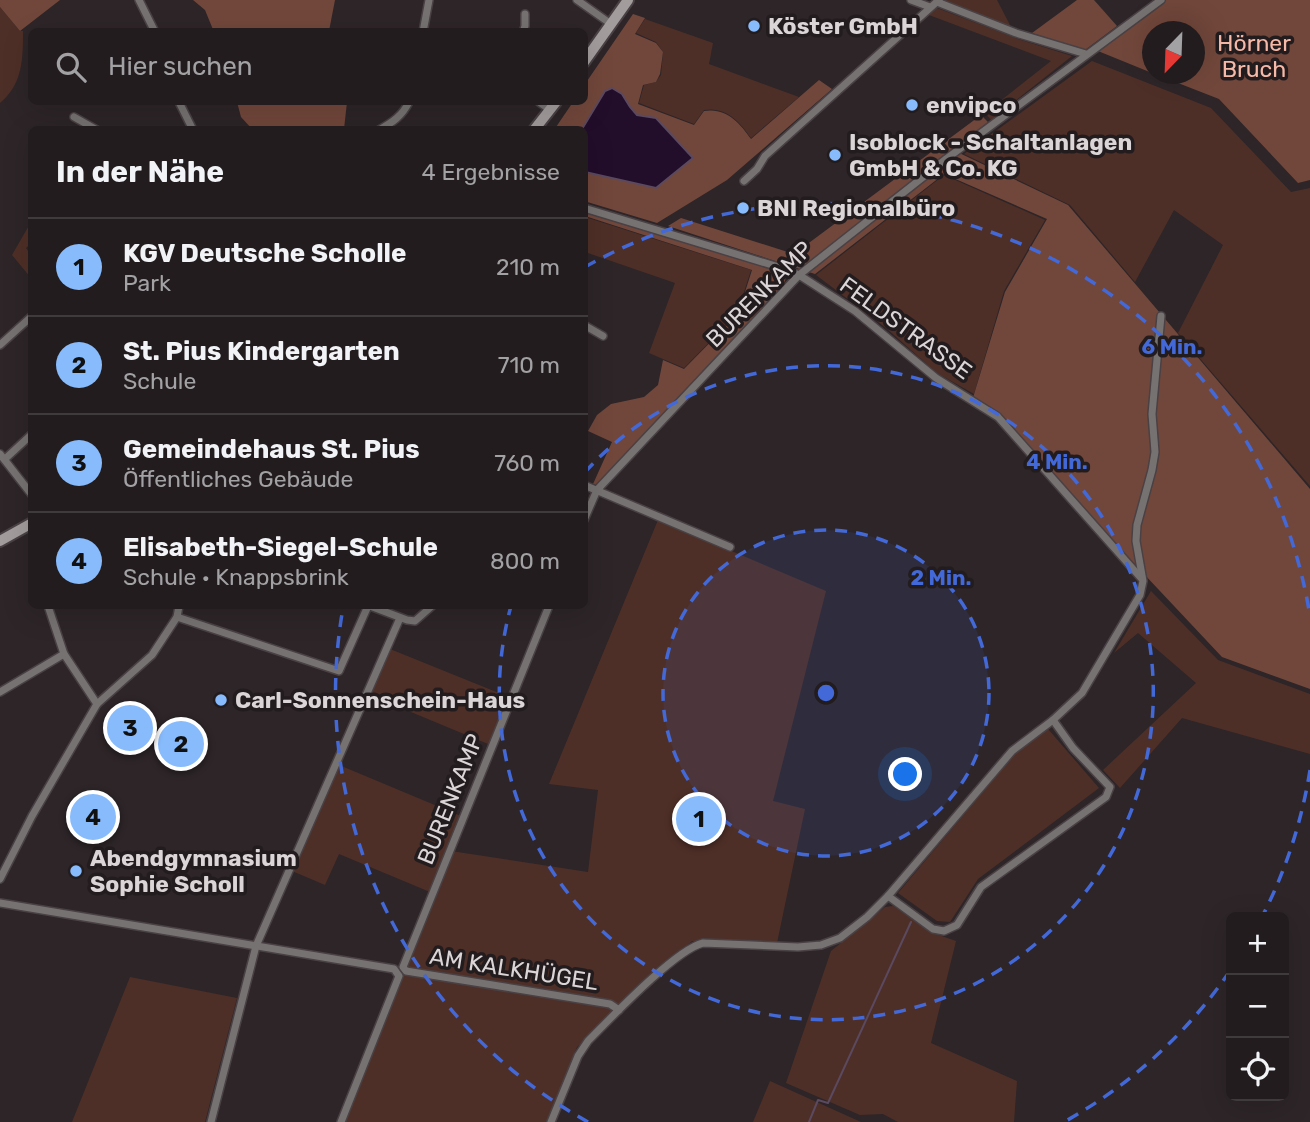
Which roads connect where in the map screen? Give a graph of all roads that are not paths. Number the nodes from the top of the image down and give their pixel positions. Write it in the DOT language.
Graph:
graph roads {
  1 [pos="139,0"];
  2 [pos="429,0"];
  3 [pos="577,0"];
  4 [pos="628,0"];
  5 [pos="911,0"];
  6 [pos="1160,0"];
  7 [pos="935,3"];
  8 [pos="525,14"];
  9 [pos="611,24"];
  10 [pos="153,28"];
  11 [pos="424,28"];
  12 [pos="524,28"];
  13 [pos="1086,54"];
  14 [pos="588,56"];
  15 [pos="181,105"];
  16 [pos="408,105"];
  17 [pos="553,106"];
  18 [pos="74,117"];
  19 [pos="90,126"];
  20 [pos="191,126"];
  21 [pos="387,126"];
  22 [pos="537,126"];
  23 [pos="744,181"];
  24 [pos="588,209"];
  25 [pos="799,275"];
  26 [pos="1161,316"];
  27 [pos="28,320"];
  28 [pos="588,328"];
  29 [pos="603,337"];
  30 [pos="0,345"];
  31 [pos="28,437"];
  32 [pos="2,456"];
  33 [pos="588,487"];
  34 [pos="28,490"];
  35 [pos="597,490"];
  36 [pos="588,511"];
  37 [pos="28,525"];
  38 [pos="0,541"];
  39 [pos="730,547"];
  40 [pos="1141,579"];
  41 [pos="49,609"];
  42 [pos="178,609"];
  43 [pos="368,609"];
  44 [pos="377,609"];
  45 [pos="429,609"];
  46 [pos="547,609"];
  47 [pos="177,617"];
  48 [pos="400,618"];
  49 [pos="64,654"];
  50 [pos="0,692"];
  51 [pos="97,704"];
  52 [pos="1054,720"];
  53 [pos="0,879"];
  54 [pos="888,896"];
  55 [pos="0,903"];
  56 [pos="256,946"];
  57 [pos="400,970"];
  58 [pos="620,1010"];
  59 [pos="211,1122"];
  60 [pos="341,1122"];
  61 [pos="551,1122"];
  1 -- 10 [label="street"];
  2 -- 11 [label="street"];
  3 -- 9 [label="street"];
  4 -- 9 [label="street"];
  5 -- 7 [label="street"];
  6 -- 13 [label="street, BURENKAMP"];
  7 -- 13 [label="street"];
  7 -- 23 [label="street"];
  8 -- 12 [label="street"];
  9 -- 14 [label="street"];
  13 -- 25 [label="street, BURENKAMP"];
  15 -- 20 [label="street"];
  16 -- 21 [label="street"];
  17 -- 22 [label="street"];
  18 -- 19 [label="street"];
  24 -- 25 [label="street, FELDSTRASSE"];
  25 -- 35 [label="street, BURENKAMP"];
  25 -- 40 [label="street, FELDSTRASSE"];
  26 -- 40 [label="street"];
  27 -- 30 [label="street"];
  28 -- 29 [label="street"];
  31 -- 32 [label="street"];
  32 -- 34 [label="street"];
  33 -- 35 [label="street"];
  35 -- 36 [label="street, BURENKAMP"];
  35 -- 39 [label="street"];
  37 -- 38 [label="street"];
  40 -- 52 [label="street"];
  41 -- 49 [label="street"];
  42 -- 47 [label="street"];
  43 -- 47 [label="street"];
  44 -- 48 [label="street"];
  45 -- 48 [label="street"];
  46 -- 57 [label="street, BURENKAMP"];
  47 -- 51 [label="street"];
  48 -- 56 [label="street"];
  49 -- 50 [label="street"];
  49 -- 51 [label="street"];
  51 -- 53 [label="street"];
  52 -- 54 [label="street"];
  52 -- 54 [label="street"];
  54 -- 58 [label="street"];
  55 -- 56 [label="street, AM KALKHÜGEL"];
  56 -- 57 [label="street, AM KALKHÜGEL"];
  56 -- 59 [label="street"];
  57 -- 58 [label="street, AM KALKHÜGEL"];
  57 -- 60 [label="street, BURENKAMP"];
  58 -- 61 [label="street"];
}
